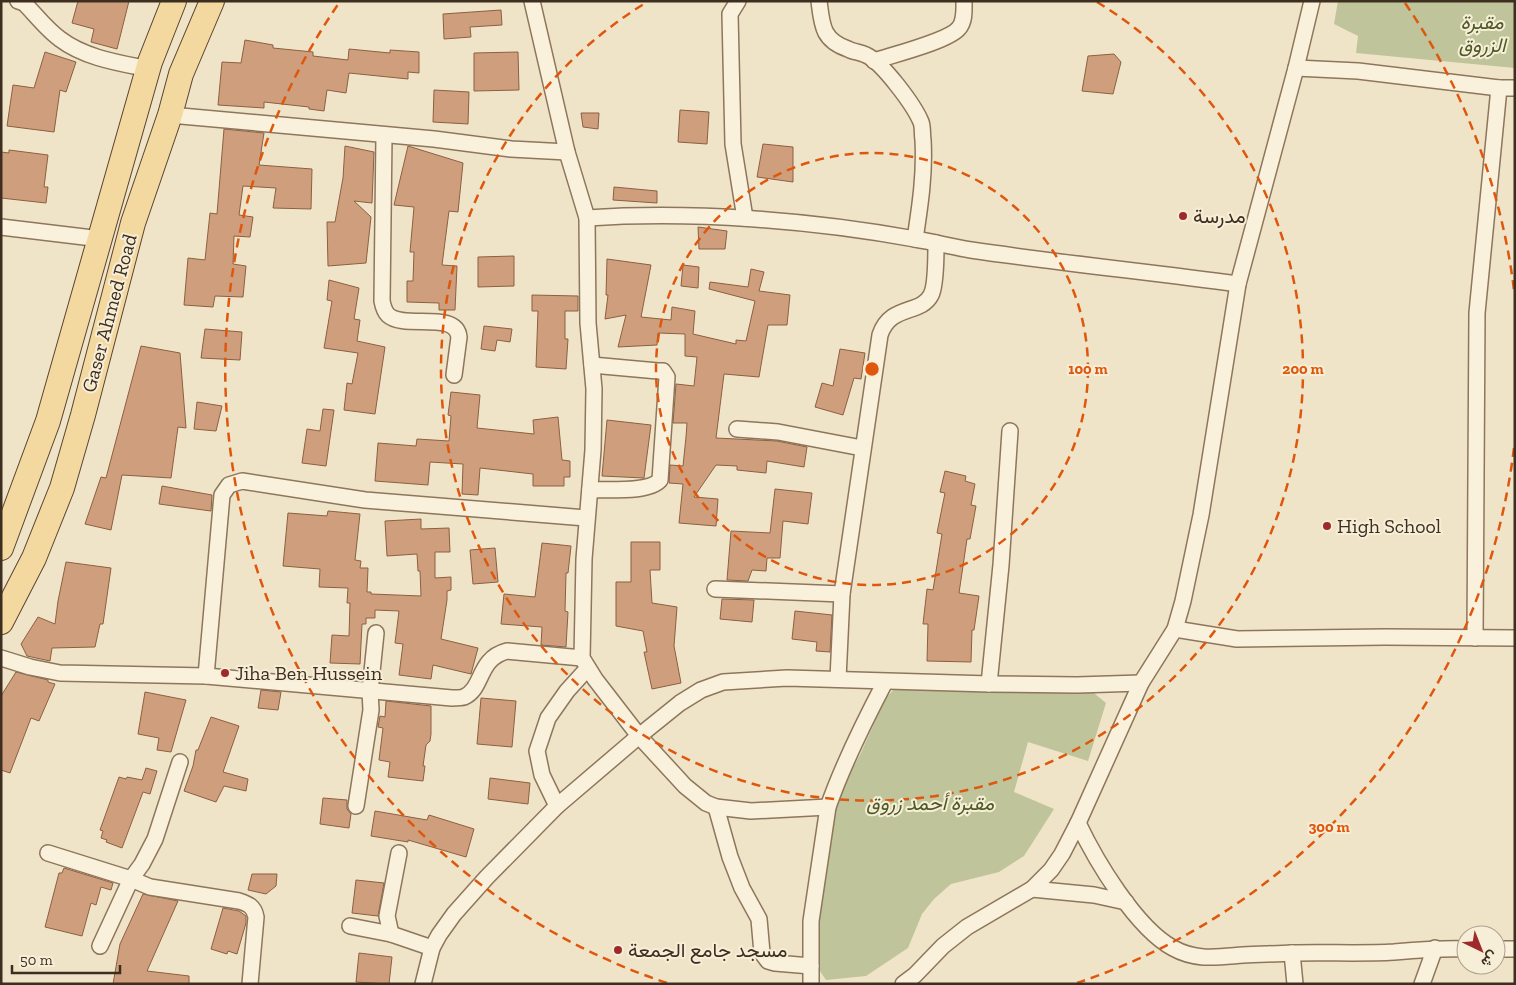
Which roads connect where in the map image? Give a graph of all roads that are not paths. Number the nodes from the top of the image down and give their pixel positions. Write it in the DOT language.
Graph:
graph roads {
  1 [pos="174,1"];
  2 [pos="212,1"];
  3 [pos="532,1"];
  4 [pos="738,1"];
  5 [pos="819,1"];
  6 [pos="964,1"];
  7 [pos="1312,1"];
  8 [pos="24,2"];
  9 [pos="874,61"];
  10 [pos="1296,68"];
  11 [pos="149,70"];
  12 [pos="1499,88"];
  13 [pos="1515,88"];
  14 [pos="170,115"];
  15 [pos="384,135"];
  16 [pos="567,152"];
  17 [pos="587,218"];
  18 [pos="745,218"];
  19 [pos="1,227"];
  20 [pos="916,239"];
  21 [pos="101,240"];
  22 [pos="936,243"];
  23 [pos="1238,284"];
  24 [pos="592,365"];
  25 [pos="454,375"];
  26 [pos="737,429"];
  27 [pos="1010,431"];
  28 [pos="862,448"];
  29 [pos="590,490"];
  30 [pos="586,518"];
  31 [pos="1,548"];
  32 [pos="715,589"];
  33 [pos="842,594"];
  34 [pos="1,622"];
  35 [pos="1175,629"];
  36 [pos="376,634"];
  37 [pos="1475,638"];
  38 [pos="1515,638"];
  39 [pos="1,658"];
  40 [pos="585,663"];
  41 [pos="206,676"];
  42 [pos="838,679"];
  43 [pos="885,682"];
  44 [pos="988,684"];
  45 [pos="1141,684"];
  46 [pos="370,690"];
  47 [pos="639,736"];
  48 [pos="180,762"];
  49 [pos="356,806"];
  50 [pos="557,806"];
  51 [pos="716,807"];
  52 [pos="828,807"];
  53 [pos="1078,823"];
  54 [pos="48,853"];
  55 [pos="399,853"];
  56 [pos="131,879"];
  57 [pos="1032,889"];
  58 [pos="1126,902"];
  59 [pos="350,926"];
  60 [pos="391,934"];
  61 [pos="100,946"];
  62 [pos="432,948"];
  63 [pos="1435,948"];
  64 [pos="1456,949"];
  65 [pos="1292,953"];
  66 [pos="811,966"];
  67 [pos="913,981"];
  68 [pos="250,984"];
  69 [pos="423,984"];
  70 [pos="811,984"];
  71 [pos="1295,984"];
  72 [pos="1422,984"];
  1 -- 11 [label="main road, Gaser Ahmed Road"];
  2 -- 14 [label="main road, Gaser Ahmed Road"];
  3 -- 16 [label="street"];
  4 -- 18 [label="street"];
  5 -- 9 [label="street"];
  6 -- 9 [label="street"];
  7 -- 10 [label="street"];
  8 -- 11 [label="street"];
  9 -- 20 [label="street"];
  10 -- 12 [label="street"];
  10 -- 23 [label="street"];
  11 -- 21 [label="main road, Gaser Ahmed Road"];
  12 -- 13 [label="street"];
  12 -- 37 [label="street"];
  14 -- 15 [label="street"];
  14 -- 34 [label="main road, Gaser Ahmed Road"];
  15 -- 16 [label="street"];
  15 -- 25 [label="street"];
  16 -- 17 [label="street"];
  17 -- 18 [label="street"];
  17 -- 24 [label="street"];
  18 -- 20 [label="street"];
  19 -- 21 [label="street"];
  20 -- 22 [label="street"];
  21 -- 31 [label="main road, Gaser Ahmed Road"];
  22 -- 23 [label="street"];
  22 -- 28 [label="street"];
  23 -- 35 [label="street"];
  24 -- 29 [label="street"];
  24 -- 29 [label="street"];
  26 -- 28 [label="street"];
  27 -- 44 [label="street"];
  28 -- 33 [label="street"];
  29 -- 30 [label="street"];
  30 -- 40 [label="street"];
  30 -- 41 [label="street"];
  32 -- 33 [label="street"];
  33 -- 42 [label="street"];
  35 -- 37 [label="street"];
  35 -- 45 [label="street"];
  36 -- 46 [label="street"];
  37 -- 38 [label="street"];
  39 -- 41 [label="street"];
  40 -- 46 [label="street"];
  40 -- 47 [label="street"];
  40 -- 50 [label="street"];
  41 -- 46 [label="street"];
  42 -- 43 [label="street"];
  42 -- 47 [label="street"];
  43 -- 44 [label="street"];
  43 -- 52 [label="street"];
  44 -- 45 [label="street"];
  45 -- 53 [label="street"];
  46 -- 49 [label="street"];
  47 -- 50 [label="street"];
  47 -- 51 [label="street"];
  48 -- 56 [label="street"];
  50 -- 62 [label="street"];
  51 -- 52 [label="street"];
  51 -- 66 [label="street"];
  52 -- 66 [label="street"];
  53 -- 57 [label="street"];
  53 -- 58 [label="street"];
  54 -- 56 [label="street"];
  55 -- 60 [label="street"];
  56 -- 61 [label="street"];
  56 -- 68 [label="street"];
  57 -- 58 [label="street"];
  57 -- 67 [label="street"];
  58 -- 65 [label="street"];
  59 -- 60 [label="street"];
  60 -- 62 [label="street"];
  62 -- 69 [label="street"];
  63 -- 64 [label="street"];
  63 -- 65 [label="street"];
  63 -- 72 [label="street"];
  65 -- 71 [label="street"];
  66 -- 70 [label="street"];
}
